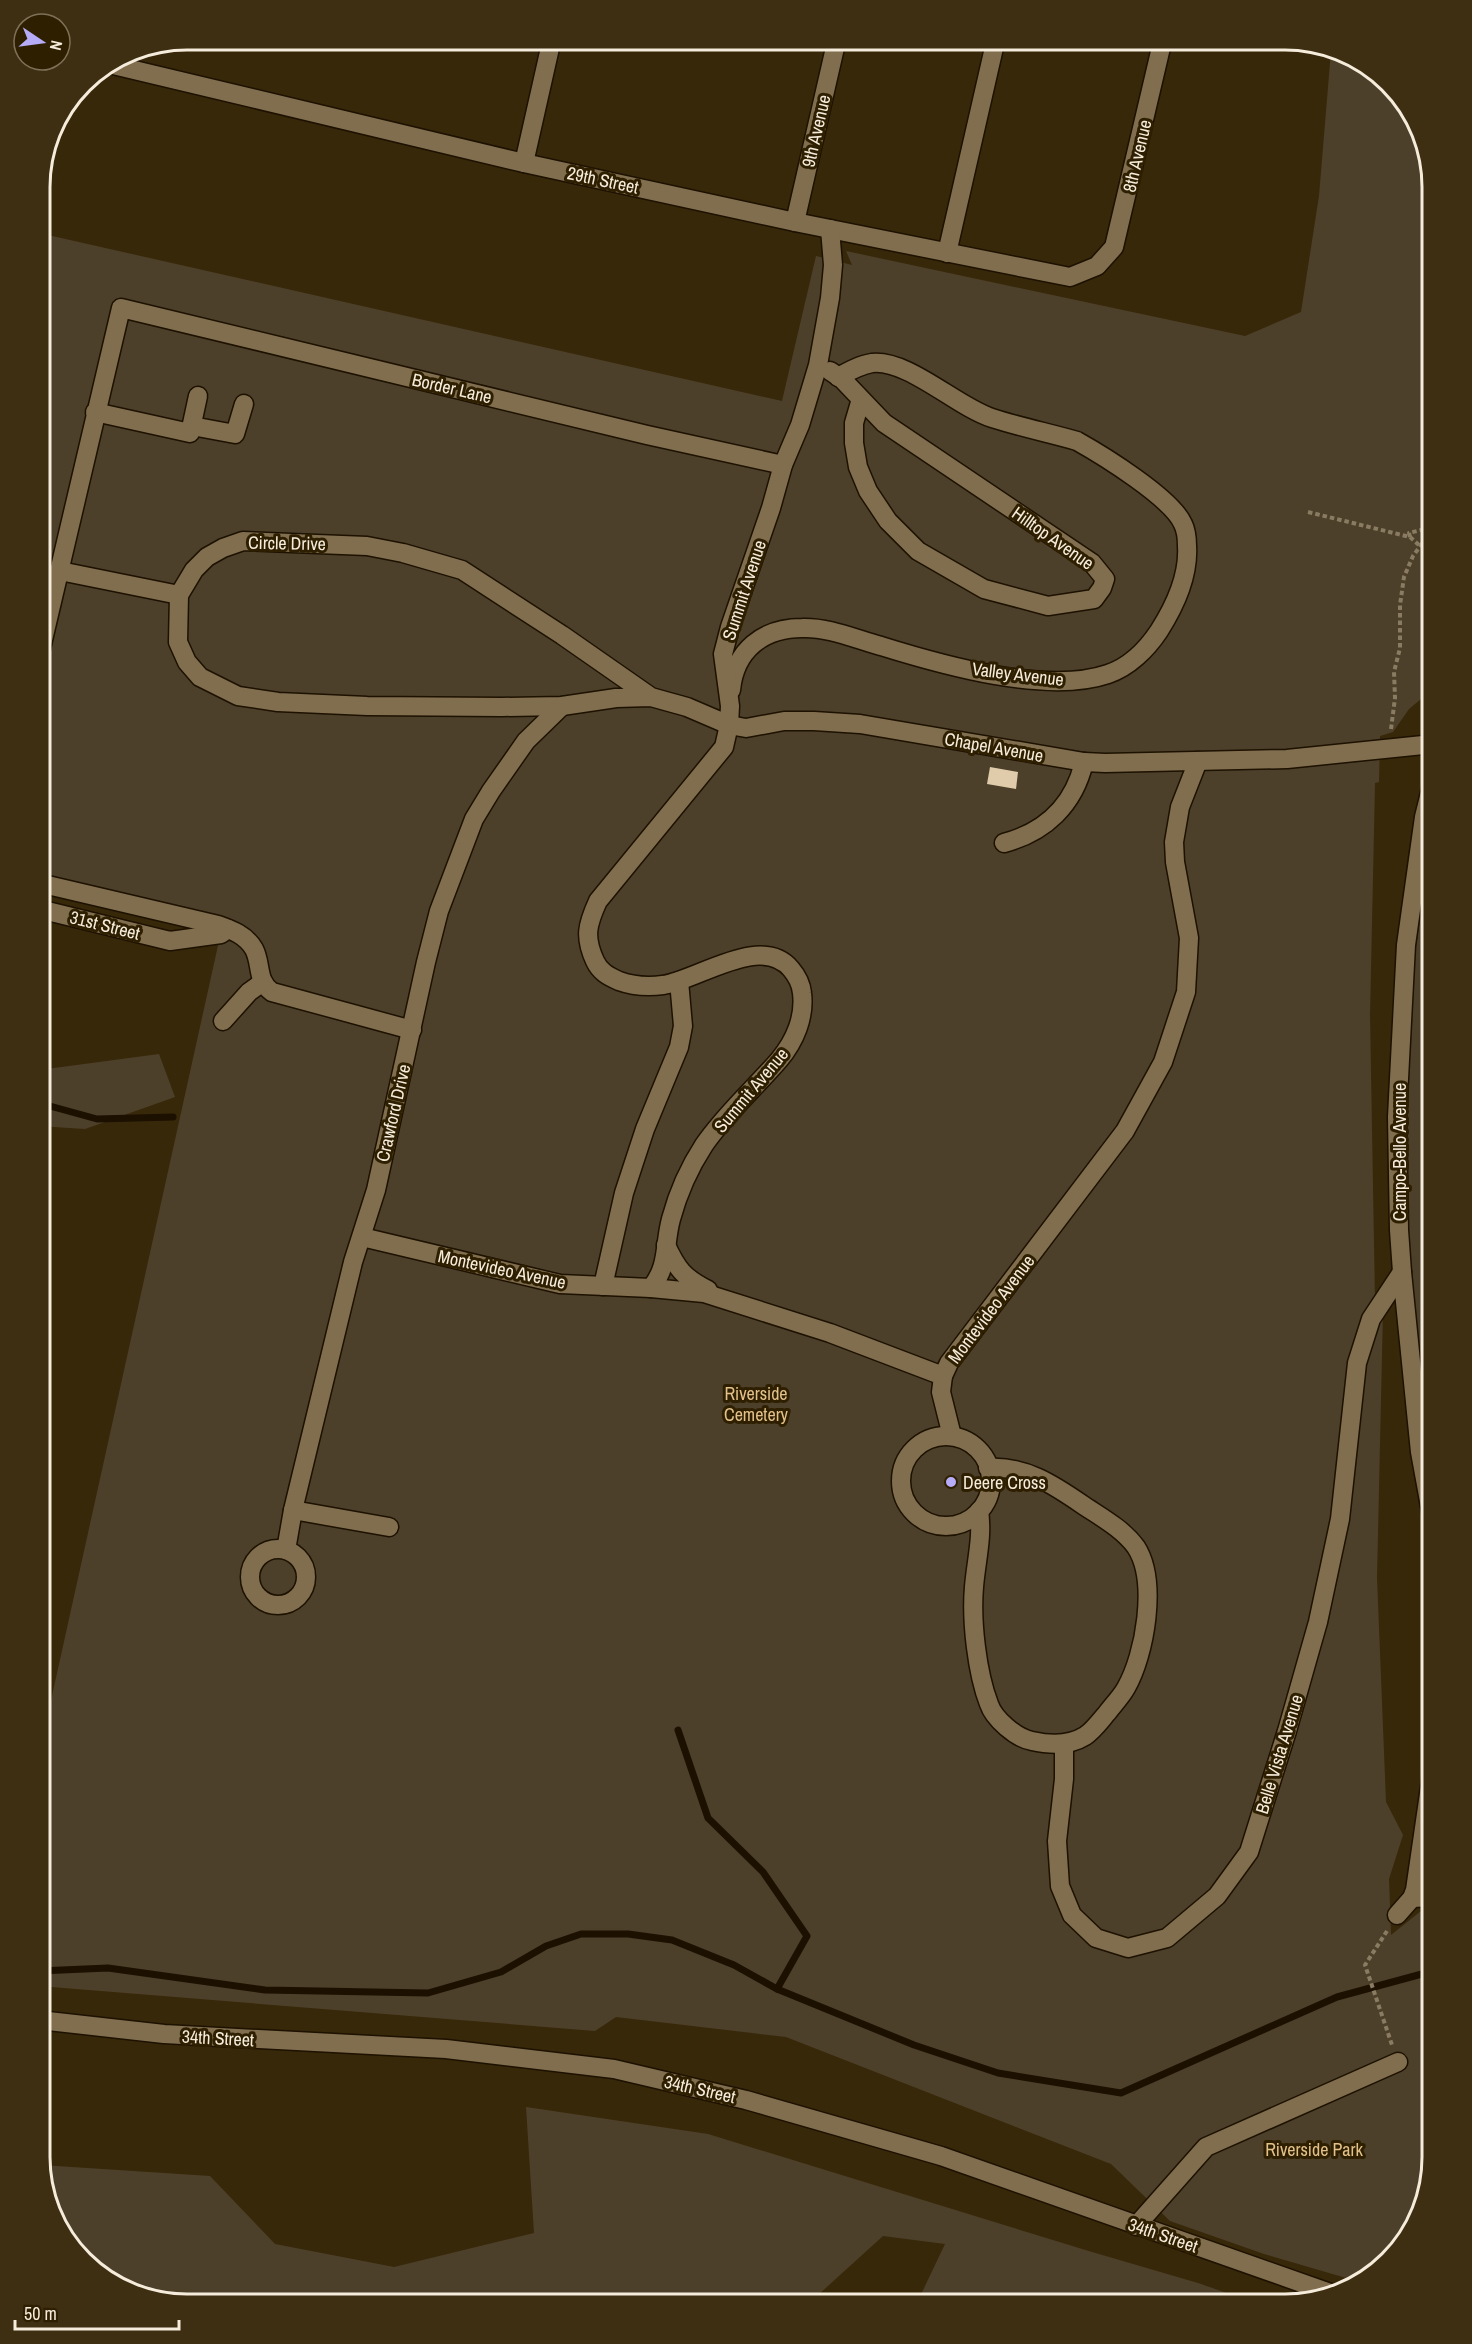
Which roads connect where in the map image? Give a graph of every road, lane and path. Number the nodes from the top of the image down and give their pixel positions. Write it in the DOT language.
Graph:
graph roads {
  1 [pos="550,50"];
  2 [pos="834,50"];
  3 [pos="993,50"];
  4 [pos="1161,50"];
  5 [pos="121,67"];
  6 [pos="524,163"];
  7 [pos="795,222"];
  8 [pos="830,229"];
  9 [pos="947,253"];
  10 [pos="1097,266"];
  11 [pos="819,365"];
  12 [pos="838,377"];
  13 [pos="198,396"];
  14 [pos="861,399"];
  15 [pos="244,404"];
  16 [pos="96,412"];
  17 [pos="192,426"];
  18 [pos="783,465"];
  19 [pos="1308,512"];
  20 [pos="1422,530"];
  21 [pos="1410,537"];
  22 [pos="1422,543"];
  23 [pos="1420,546"];
  24 [pos="60,571"];
  25 [pos="178,595"];
  26 [pos="50,612"];
  27 [pos="651,698"];
  28 [pos="561,706"];
  29 [pos="729,706"];
  30 [pos="729,725"];
  31 [pos="1422,745"];
  32 [pos="1391,748"];
  33 [pos="1198,761"];
  34 [pos="1084,762"];
  35 [pos="1422,831"];
  36 [pos="1004,843"];
  37 [pos="50,886"];
  38 [pos="50,912"];
  39 [pos="228,929"];
  40 [pos="679,981"];
  41 [pos="263,982"];
  42 [pos="223,1021"];
  43 [pos="412,1030"];
  44 [pos="362,1237"];
  45 [pos="666,1245"];
  46 [pos="1402,1272"];
  47 [pos="603,1286"];
  48 [pos="651,1288"];
  49 [pos="723,1298"];
  50 [pos="943,1376"];
  51 [pos="952,1436"];
  52 [pos="1422,1463"];
  53 [pos="988,1468"];
  54 [pos="293,1510"];
  55 [pos="979,1511"];
  56 [pos="389,1527"];
  57 [pos="286,1550"];
  58 [pos="1064,1744"];
  59 [pos="1422,1852"];
  60 [pos="1412,1898"];
  61 [pos="1422,1898"];
  62 [pos="1397,1915"];
  63 [pos="50,2021"];
  64 [pos="1398,2062"];
  65 [pos="1136,2226"];
  66 [pos="1309,2292"];
  1 -- 6 [label="street"];
  2 -- 7 [label="street, 9th Avenue"];
  3 -- 9 [label="street"];
  4 -- 10 [label="street, 8th Avenue"];
  5 -- 6 [label="street, 29th Street"];
  6 -- 7 [label="street, 29th Street"];
  7 -- 8 [label="street, 29th Street"];
  8 -- 9 [label="street, 29th Street"];
  8 -- 11 [label="street, Summit Avenue"];
  9 -- 10 [label="street, 29th Street"];
  11 -- 12 [label="street, Hilltop Avenue"];
  11 -- 18 [label="street, Summit Avenue"];
  12 -- 14 [label="street, Hilltop Avenue"];
  12 -- 29 [label="street, Valley Avenue"];
  13 -- 17 [label="street"];
  14 -- 14 [label="street, Hilltop Avenue"];
  15 -- 17 [label="street"];
  16 -- 17 [label="street"];
  16 -- 18 [label="street, Border Lane"];
  16 -- 24 [label="street"];
  18 -- 29 [label="street, Summit Avenue"];
  19 -- 21 [label="path"];
  20 -- 21 [label="path"];
  21 -- 23 [label="path"];
  22 -- 23 [label="path"];
  23 -- 32 [label="path"];
  24 -- 25 [label="street"];
  24 -- 26 [label="street"];
  25 -- 27 [label="street, Circle Drive"];
  25 -- 28 [label="street"];
  27 -- 28 [label="street, Chapel Avenue"];
  27 -- 30 [label="street, Chapel Avenue"];
  28 -- 43 [label="street, Crawford Drive"];
  29 -- 30 [label="street, Summit Avenue"];
  30 -- 34 [label="street, Chapel Avenue"];
  30 -- 40 [label="street, Summit Avenue"];
  31 -- 32 [label="street, Chapel Avenue"];
  32 -- 33 [label="street, Chapel Avenue"];
  33 -- 34 [label="street, Chapel Avenue"];
  33 -- 50 [label="street, Montevideo Avenue"];
  34 -- 36 [label="street"];
  35 -- 46 [label="street, Campo-Bello Avenue"];
  37 -- 39 [label="street"];
  38 -- 39 [label="street, 31st Street"];
  39 -- 41 [label="street"];
  40 -- 45 [label="street, Summit Avenue"];
  40 -- 47 [label="street"];
  41 -- 42 [label="street"];
  41 -- 43 [label="street"];
  43 -- 44 [label="street, Crawford Drive"];
  44 -- 47 [label="street, Montevideo Avenue"];
  44 -- 54 [label="street, Crawford Drive"];
  45 -- 48 [label="street, Summit Avenue"];
  45 -- 49 [label="street"];
  46 -- 52 [label="street, Campo-Bello Avenue"];
  46 -- 58 [label="street, Belle Vista Avenue"];
  47 -- 48 [label="street, Montevideo Avenue"];
  48 -- 49 [label="street, Montevideo Avenue"];
  49 -- 50 [label="street, Montevideo Avenue"];
  50 -- 51 [label="street"];
  51 -- 53 [label="street"];
  51 -- 55 [label="street"];
  53 -- 55 [label="street"];
  53 -- 58 [label="street"];
  54 -- 56 [label="street"];
  54 -- 57 [label="street, Crawford Drive"];
  55 -- 58 [label="street"];
  59 -- 60 [label="street"];
  60 -- 61 [label="street"];
  60 -- 62 [label="street"];
  62 -- 64 [label="path"];
  63 -- 65 [label="street, 34th Street"];
  64 -- 65 [label="street"];
  65 -- 66 [label="street, 34th Street"];
}
